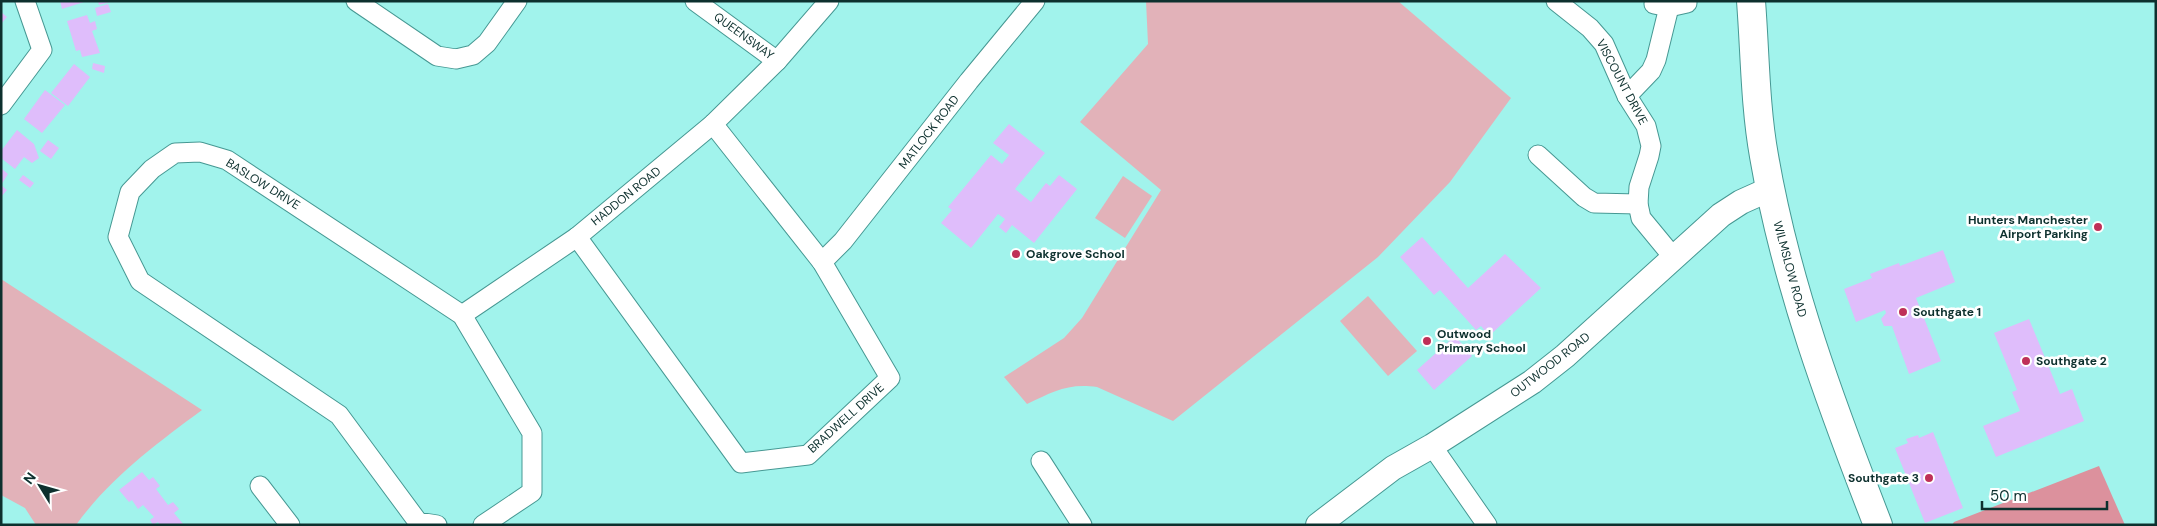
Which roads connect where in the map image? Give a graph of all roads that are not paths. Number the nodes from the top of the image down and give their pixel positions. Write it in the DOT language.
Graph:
graph roads {
  1 [pos="25,1"];
  2 [pos="356,1"];
  3 [pos="517,1"];
  4 [pos="695,1"];
  5 [pos="829,1"];
  6 [pos="1035,1"];
  7 [pos="1556,1"];
  8 [pos="1751,1"];
  9 [pos="1670,5"];
  10 [pos="777,60"];
  11 [pos="1627,96"];
  12 [pos="1,105"];
  13 [pos="713,124"];
  14 [pos="1538,155"];
  15 [pos="1770,189"];
  16 [pos="1638,204"];
  17 [pos="577,237"];
  18 [pos="1674,258"];
  19 [pos="822,262"];
  20 [pos="462,314"];
  21 [pos="1432,446"];
  22 [pos="1041,461"];
  23 [pos="260,486"];
  24 [pos="290,525"];
  25 [pos="437,525"];
  26 [pos="483,525"];
  27 [pos="1082,525"];
  28 [pos="1318,525"];
  29 [pos="1487,525"];
  30 [pos="1878,525"];
  1 -- 12 [label="street"];
  2 -- 3 [label="street"];
  4 -- 10 [label="street, QUEENSWAY"];
  5 -- 10 [label="street, QUEENSWAY"];
  6 -- 19 [label="street, MATLOCK ROAD"];
  7 -- 11 [label="street, VISCOUNT DRIVE"];
  8 -- 15 [label="main road, WILMSLOW ROAD"];
  9 -- 11 [label="street"];
  10 -- 13 [label="street, HADDON ROAD"];
  11 -- 16 [label="street, VISCOUNT DRIVE"];
  13 -- 17 [label="street, HADDON ROAD"];
  13 -- 19 [label="street, BRADWELL DRIVE"];
  14 -- 16 [label="street"];
  15 -- 18 [label="street, OUTWOOD ROAD"];
  15 -- 30 [label="main road, WILMSLOW ROAD"];
  16 -- 18 [label="street"];
  17 -- 19 [label="street, BRADWELL DRIVE"];
  17 -- 20 [label="street, HADDON ROAD"];
  18 -- 21 [label="street, OUTWOOD ROAD"];
  20 -- 25 [label="street, BASLOW DRIVE"];
  20 -- 26 [label="street, BASLOW DRIVE"];
  21 -- 28 [label="street, OUTWOOD ROAD"];
  21 -- 29 [label="street"];
  22 -- 27 [label="street"];
  23 -- 24 [label="street"];
}
